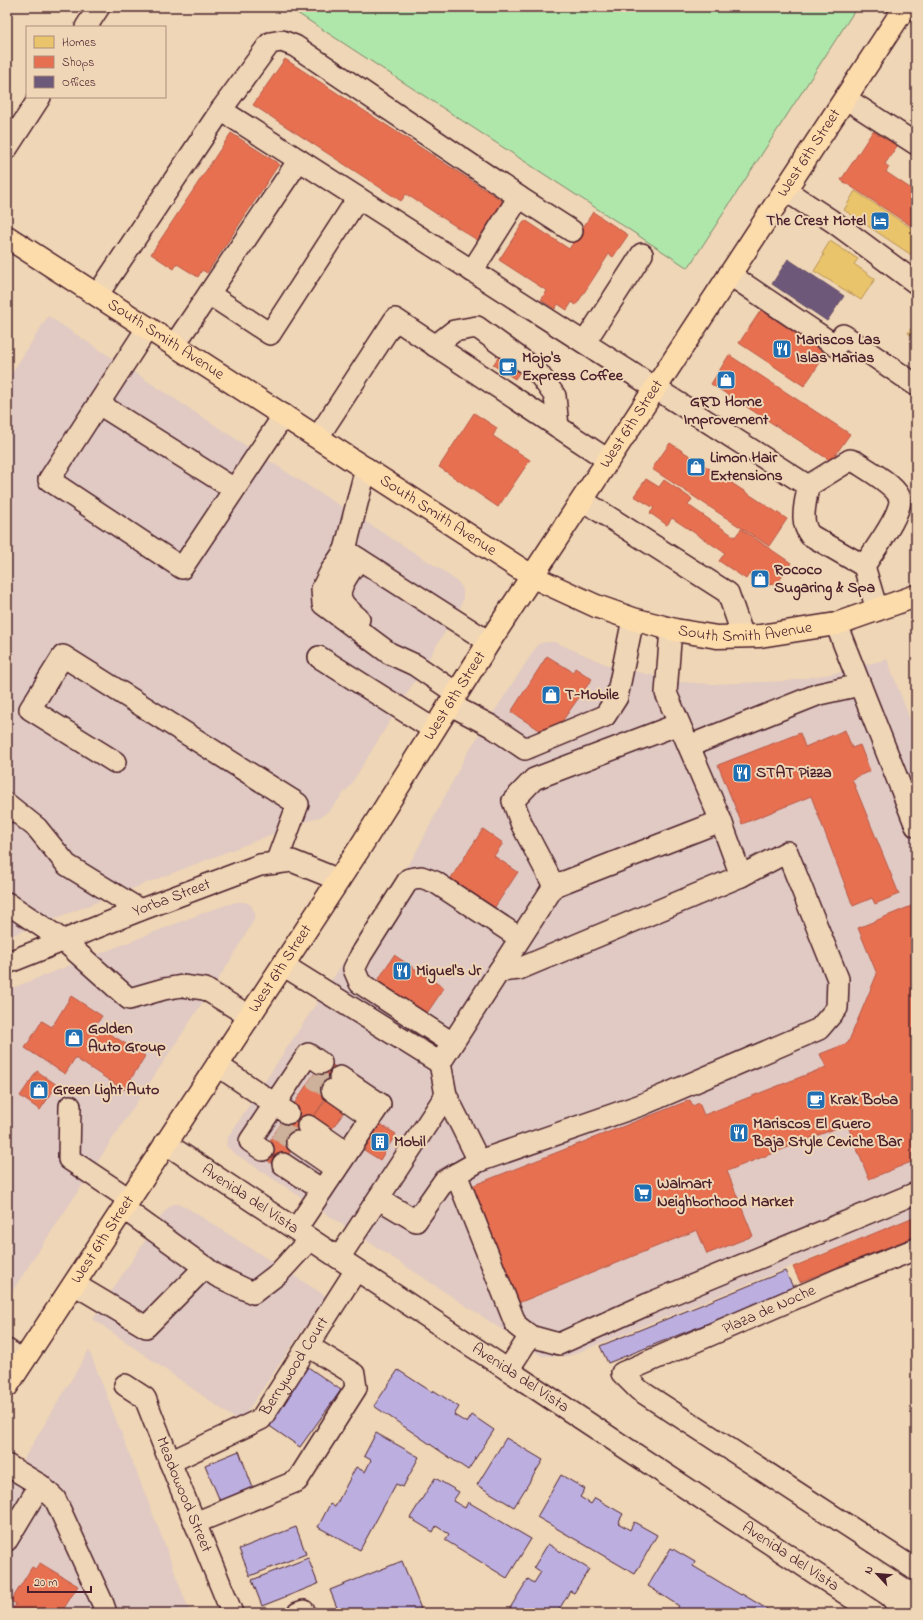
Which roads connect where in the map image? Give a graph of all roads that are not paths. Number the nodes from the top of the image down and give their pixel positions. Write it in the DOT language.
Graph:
graph roads {
  1 [pos="99,7"];
  2 [pos="905,7"];
  3 [pos="87,26"];
  4 [pos="39,98"];
  5 [pos="845,98"];
  6 [pos="221,110"];
  7 [pos="916,144"];
  8 [pos="7,148"];
  9 [pos="299,160"];
  10 [pos="785,190"];
  11 [pos="519,197"];
  12 [pos="358,198"];
  13 [pos="572,231"];
  14 [pos="7,236"];
  15 [pos="642,254"];
  16 [pos="472,271"];
  17 [pos="729,274"];
  18 [pos="916,284"];
  19 [pos="98,294"];
  20 [pos="209,294"];
  21 [pos="148,327"];
  22 [pos="585,342"];
  23 [pos="175,344"];
  24 [pos="435,346"];
  25 [pos="916,385"];
  26 [pos="656,387"];
  27 [pos="99,404"];
  28 [pos="284,415"];
  29 [pos="558,427"];
  30 [pos="318,437"];
  31 [pos="608,460"];
  32 [pos="366,468"];
  33 [pos="808,486"];
  34 [pos="234,489"];
  35 [pos="582,500"];
  36 [pos="352,554"];
  37 [pos="864,566"];
  38 [pos="532,577"];
  39 [pos="916,596"];
  40 [pos="877,610"];
  41 [pos="633,619"];
  42 [pos="836,624"];
  43 [pos="670,629"];
  44 [pos="743,636"];
  45 [pos="489,642"];
  46 [pos="319,657"];
  47 [pos="860,685"];
  48 [pos="453,698"];
  49 [pos="679,724"];
  50 [pos="433,730"];
  51 [pos="689,746"];
  52 [pos="115,762"];
  53 [pos="7,804"];
  54 [pos="721,821"];
  55 [pos="916,826"];
  56 [pos="276,863"];
  57 [pos="741,876"];
  58 [pos="339,880"];
  59 [pos="554,886"];
  60 [pos="7,903"];
  61 [pos="140,910"];
  62 [pos="520,938"];
  63 [pos="64,941"];
  64 [pos="7,964"];
  65 [pos="283,965"];
  66 [pos="499,971"];
  67 [pos="250,1016"];
  68 [pos="452,1043"];
  69 [pos="440,1063"];
  70 [pos="217,1065"];
  71 [pos="310,1069"];
  72 [pos="336,1083"];
  73 [pos="446,1095"];
  74 [pos="70,1106"];
  75 [pos="276,1116"];
  76 [pos="302,1134"];
  77 [pos="165,1144"];
  78 [pos="263,1150"];
  79 [pos="479,1160"];
  80 [pos="342,1161"];
  81 [pos="283,1164"];
  82 [pos="456,1174"];
  83 [pos="322,1190"];
  84 [pos="916,1193"];
  85 [pos="379,1199"];
  86 [pos="126,1204"];
  87 [pos="303,1234"];
  88 [pos="916,1249"];
  89 [pos="339,1258"];
  90 [pos="205,1268"];
  91 [pos="356,1270"];
  92 [pos="74,1284"];
  93 [pos="530,1336"];
  94 [pos="308,1346"];
  95 [pos="15,1356"];
  96 [pos="508,1370"];
  97 [pos="125,1385"];
  98 [pos="7,1386"];
  99 [pos="170,1462"];
  100 [pos="7,1465"];
  101 [pos="40,1486"];
  102 [pos="195,1523"];
  103 [pos="7,1540"];
  104 [pos="916,1570"];
  105 [pos="106,1613"];
  106 [pos="232,1613"];
  107 [pos="298,1613"];
  108 [pos="305,1613"];
  109 [pos="875,1613"];
  1 -- 3 [label="street"];
  2 -- 5 [label="main road, West 6th Street"];
  4 -- 8 [label="street"];
  5 -- 7 [label="street"];
  5 -- 10 [label="main road, West 6th Street"];
  6 -- 9 [label="street"];
  6 -- 11 [label="street"];
  6 -- 19 [label="street"];
  9 -- 12 [label="street"];
  9 -- 20 [label="street"];
  10 -- 17 [label="main road, West 6th Street"];
  10 -- 18 [label="street"];
  11 -- 13 [label="street"];
  11 -- 16 [label="street"];
  12 -- 16 [label="street"];
  12 -- 20 [label="street"];
  14 -- 19 [label="main road, South Smith Avenue"];
  15 -- 22 [label="street"];
  16 -- 22 [label="street"];
  17 -- 25 [label="street"];
  17 -- 26 [label="main road, West 6th Street"];
  19 -- 21 [label="main road, South Smith Avenue"];
  20 -- 23 [label="street"];
  21 -- 23 [label="main road, South Smith Avenue"];
  21 -- 27 [label="street"];
  22 -- 26 [label="street"];
  23 -- 28 [label="main road, South Smith Avenue"];
  24 -- 29 [label="street"];
  24 -- 29 [label="street"];
  24 -- 30 [label="street"];
  26 -- 31 [label="main road, West 6th Street"];
  26 -- 33 [label="street"];
  27 -- 34 [label="street"];
  27 -- 34 [label="street"];
  28 -- 30 [label="main road, South Smith Avenue"];
  28 -- 34 [label="street"];
  29 -- 31 [label="street"];
  30 -- 32 [label="main road, South Smith Avenue"];
  31 -- 35 [label="main road, West 6th Street"];
  32 -- 36 [label="street"];
  32 -- 38 [label="main road, South Smith Avenue"];
  33 -- 37 [label="street"];
  33 -- 37 [label="street"];
  35 -- 38 [label="main road, West 6th Street"];
  35 -- 44 [label="street"];
  36 -- 45 [label="street"];
  36 -- 48 [label="street"];
  37 -- 40 [label="street"];
  38 -- 41 [label="main road, South Smith Avenue"];
  38 -- 45 [label="main road, West 6th Street"];
  39 -- 40 [label="main road, South Smith Avenue"];
  40 -- 42 [label="main road, South Smith Avenue"];
  41 -- 43 [label="main road, South Smith Avenue"];
  41 -- 48 [label="street"];
  42 -- 44 [label="main road, South Smith Avenue"];
  42 -- 47 [label="street"];
  43 -- 44 [label="main road, South Smith Avenue"];
  43 -- 49 [label="street"];
  45 -- 48 [label="main road, West 6th Street"];
  46 -- 50 [label="street"];
  47 -- 51 [label="street"];
  47 -- 55 [label="street"];
  48 -- 50 [label="main road, West 6th Street"];
  49 -- 51 [label="street"];
  49 -- 59 [label="street"];
  50 -- 58 [label="main road, West 6th Street"];
  51 -- 54 [label="street"];
  52 -- 56 [label="street"];
  53 -- 61 [label="street"];
  54 -- 57 [label="street"];
  54 -- 59 [label="street"];
  56 -- 58 [label="street, Yorba Street"];
  56 -- 61 [label="street, Yorba Street"];
  57 -- 66 [label="street"];
  57 -- 79 [label="street"];
  58 -- 65 [label="main road, West 6th Street"];
  59 -- 62 [label="street"];
  60 -- 63 [label="street"];
  61 -- 63 [label="street, Yorba Street"];
  62 -- 66 [label="street"];
  62 -- 68 [label="street"];
  63 -- 64 [label="street, Yorba Street"];
  63 -- 67 [label="street"];
  65 -- 67 [label="main road, West 6th Street"];
  65 -- 69 [label="street"];
  66 -- 68 [label="street"];
  67 -- 70 [label="main road, West 6th Street"];
  68 -- 69 [label="street"];
  69 -- 73 [label="street"];
  70 -- 75 [label="street"];
  70 -- 77 [label="main road, West 6th Street"];
  71 -- 75 [label="street"];
  72 -- 80 [label="street"];
  73 -- 79 [label="street"];
  73 -- 85 [label="street"];
  74 -- 86 [label="street"];
  75 -- 78 [label="street"];
  76 -- 80 [label="street"];
  77 -- 86 [label="main road, West 6th Street"];
  77 -- 87 [label="street, Avenida del Vista"];
  79 -- 82 [label="street"];
  80 -- 83 [label="street"];
  81 -- 83 [label="street"];
  82 -- 85 [label="street"];
  82 -- 93 [label="street"];
  83 -- 87 [label="street"];
  84 -- 93 [label="street"];
  85 -- 89 [label="street"];
  86 -- 90 [label="street"];
  86 -- 92 [label="main road, West 6th Street"];
  87 -- 89 [label="street, Avenida del Vista"];
  87 -- 90 [label="street"];
  88 -- 104 [label="street, Plaza de Noche"];
  89 -- 91 [label="street, Avenida del Vista"];
  90 -- 92 [label="street"];
  91 -- 94 [label="street, Berrywood Court"];
  91 -- 96 [label="street, Avenida del Vista"];
  92 -- 95 [label="main road, West 6th Street"];
  93 -- 96 [label="street"];
  94 -- 99 [label="street, Berrywood Court"];
  94 -- 102 [label="street"];
  95 -- 98 [label="main road, West 6th Street"];
  96 -- 109 [label="street, Avenida del Vista"];
  97 -- 99 [label="street, Meadowood Street"];
  99 -- 102 [label="street, Meadowood Street"];
  100 -- 101 [label="street"];
  101 -- 103 [label="street"];
  101 -- 105 [label="street"];
  102 -- 106 [label="street, Meadowood Street"];
  107 -- 108 [label="street"];
}
